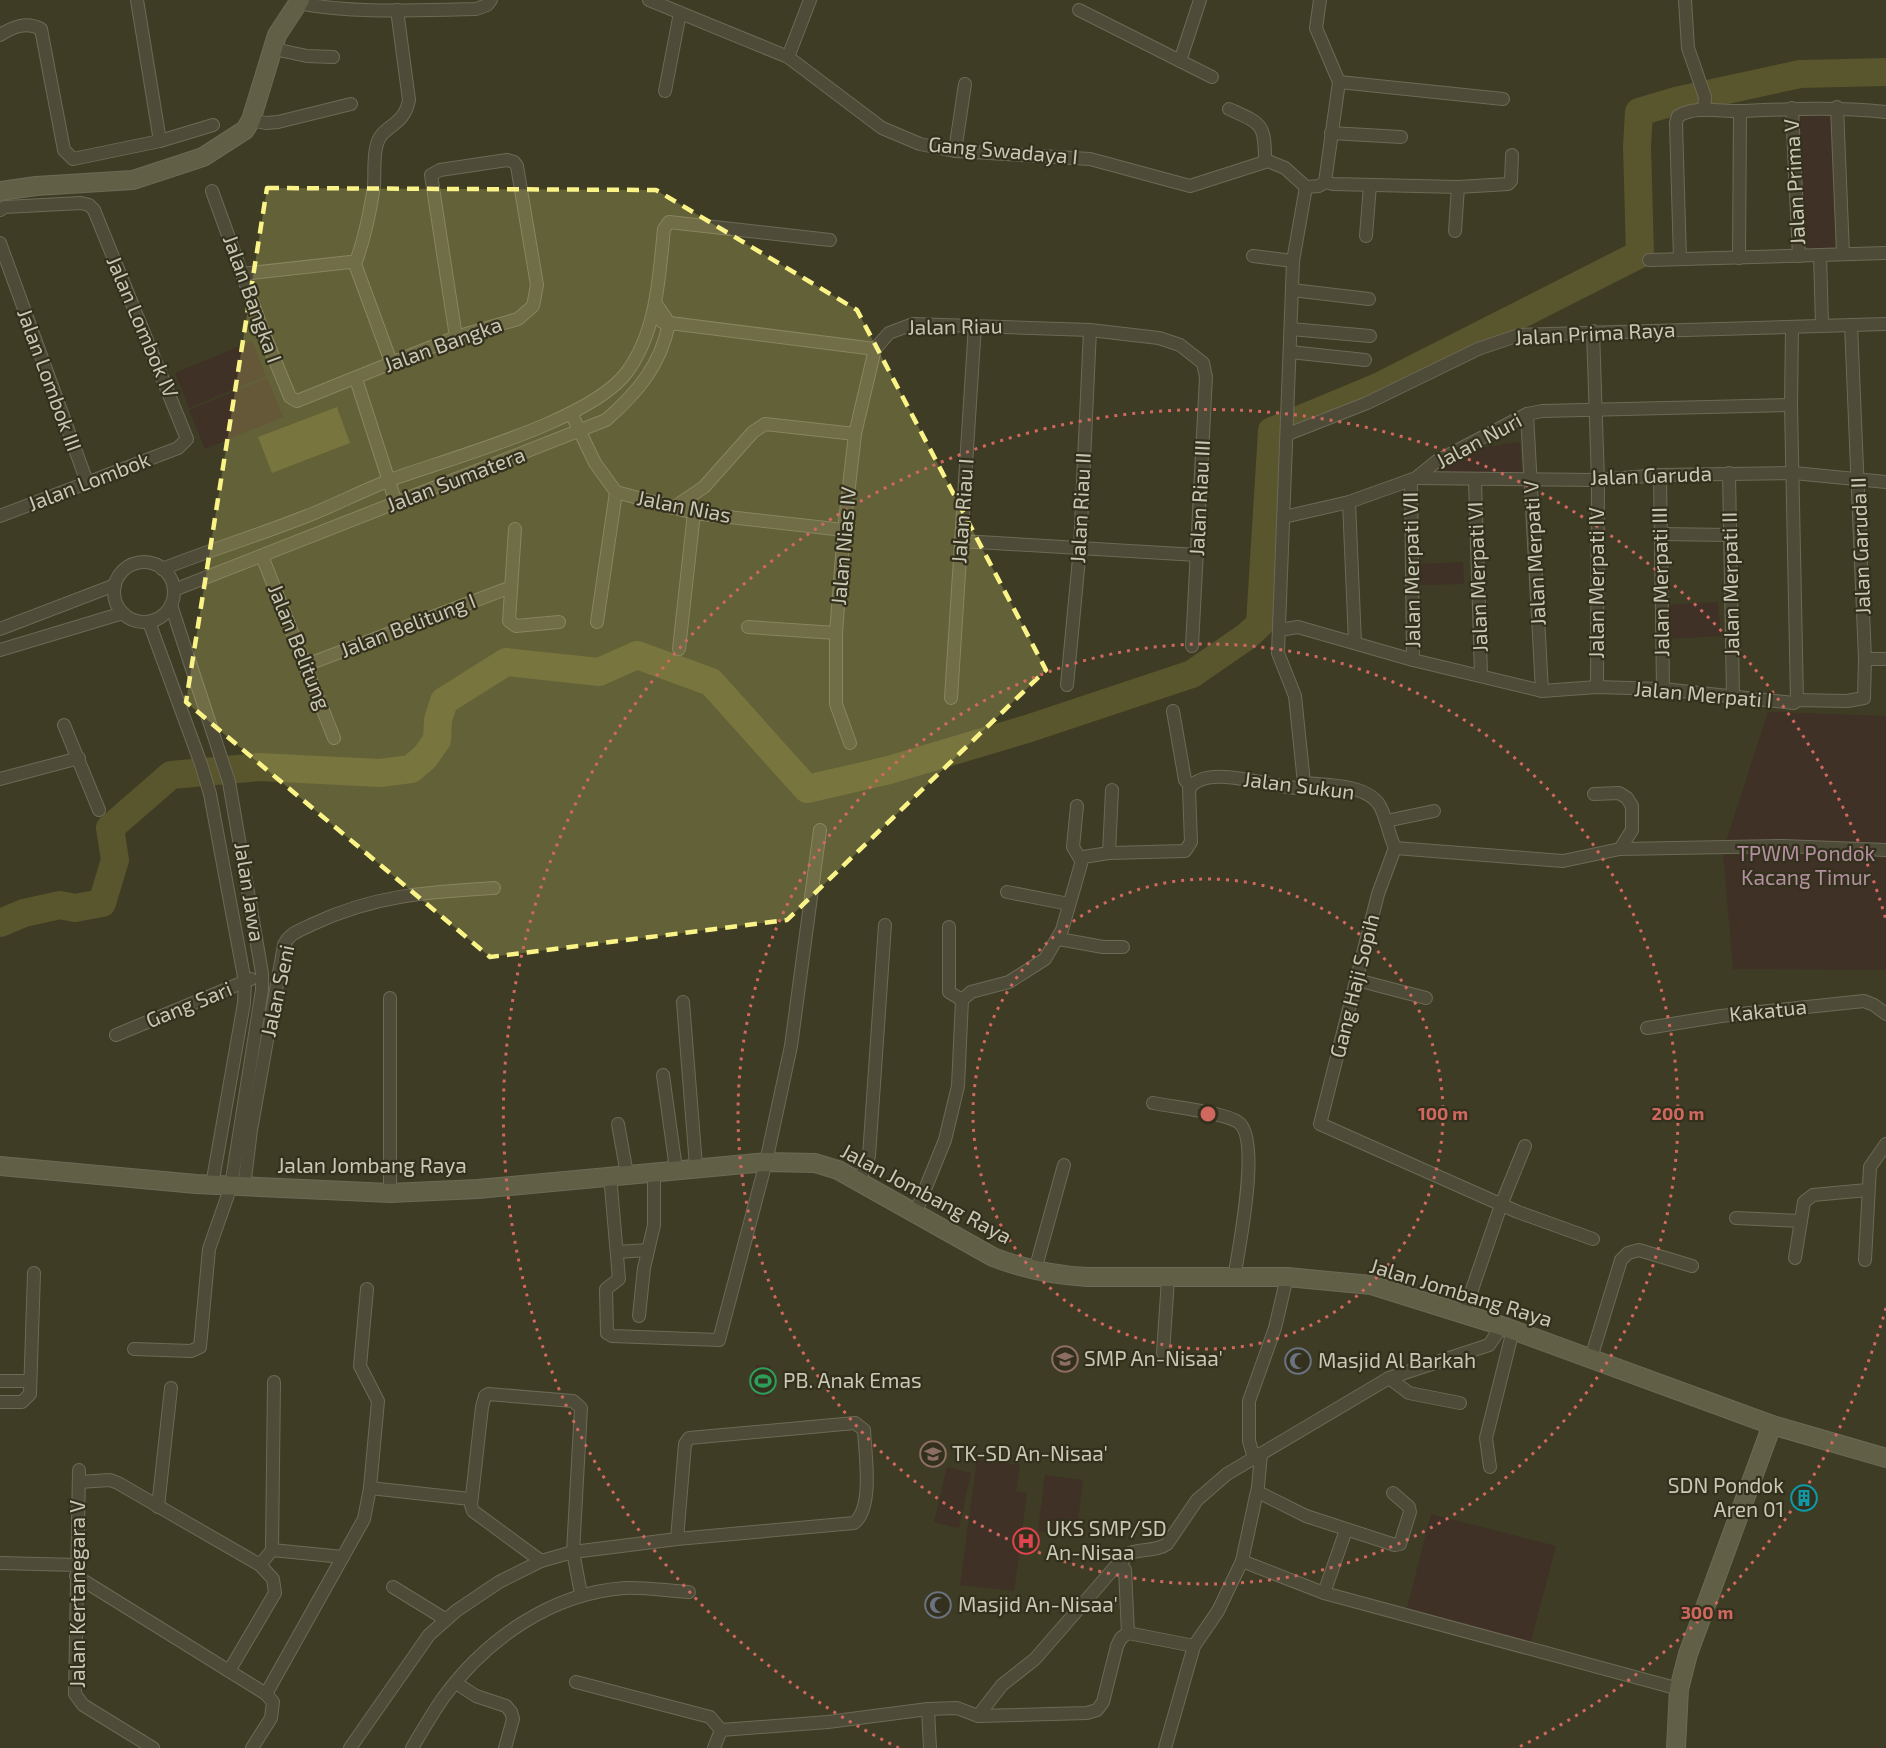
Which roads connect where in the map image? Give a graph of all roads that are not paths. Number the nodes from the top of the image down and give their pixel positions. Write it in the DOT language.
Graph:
graph roads {
  1 [pos="136,0"];
  2 [pos="491,0"];
  3 [pos="649,0"];
  4 [pos="810,0"];
  5 [pos="1200,0"];
  6 [pos="1320,0"];
  7 [pos="1685,0"];
  8 [pos="299,2"];
  9 [pos="396,10"];
  10 [pos="1079,10"];
  11 [pos="680,13"];
  12 [pos="0,19"];
  13 [pos="13,27"];
  14 [pos="0,35"];
  15 [pos="274,49"];
  16 [pos="333,57"];
  17 [pos="788,57"];
  18 [pos="1180,61"];
  19 [pos="1212,77"];
  20 [pos="1339,82"];
  21 [pos="965,84"];
  22 [pos="665,91"];
  23 [pos="1503,99"];
  24 [pos="351,104"];
  25 [pos="1837,107"];
  26 [pos="1792,108"];
  27 [pos="1229,109"];
  28 [pos="1704,110"];
  29 [pos="1740,111"];
  30 [pos="1886,112"];
  31 [pos="251,120"];
  32 [pos="213,125"];
  33 [pos="1330,133"];
  34 [pos="1401,137"];
  35 [pos="160,141"];
  36 [pos="955,151"];
  37 [pos="1512,155"];
  38 [pos="1265,160"];
  39 [pos="1324,182"];
  40 [pos="1370,185"];
  41 [pos="1306,187"];
  42 [pos="1458,187"];
  43 [pos="0,191"];
  44 [pos="212,191"];
  45 [pos="0,210"];
  46 [pos="1455,231"];
  47 [pos="1366,236"];
  48 [pos="830,240"];
  49 [pos="0,243"];
  50 [pos="1886,253"];
  51 [pos="1843,254"];
  52 [pos="1820,255"];
  53 [pos="1253,256"];
  54 [pos="1799,256"];
  55 [pos="1739,258"];
  56 [pos="1680,259"];
  57 [pos="1649,260"];
  58 [pos="1293,261"];
  59 [pos="355,264"];
  60 [pos="242,274"];
  61 [pos="1292,290"];
  62 [pos="1370,299"];
  63 [pos="656,304"];
  64 [pos="649,320"];
  65 [pos="669,323"];
  66 [pos="1886,324"];
  67 [pos="975,325"];
  68 [pos="1822,325"];
  69 [pos="1851,325"];
  70 [pos="1792,327"];
  71 [pos="1291,329"];
  72 [pos="1090,330"];
  73 [pos="1593,331"];
  74 [pos="1370,336"];
  75 [pos="456,337"];
  76 [pos="875,349"];
  77 [pos="1290,352"];
  78 [pos="1195,354"];
  79 [pos="1365,360"];
  80 [pos="390,362"];
  81 [pos="356,379"];
  82 [pos="297,401"];
  83 [pos="1791,405"];
  84 [pos="1595,410"];
  85 [pos="571,413"];
  86 [pos="1527,414"];
  87 [pos="1288,430"];
  88 [pos="579,432"];
  89 [pos="855,434"];
  90 [pos="178,448"];
  91 [pos="1794,472"];
  92 [pos="1729,473"];
  93 [pos="1660,475"];
  94 [pos="1531,478"];
  95 [pos="1413,479"];
  96 [pos="1475,480"];
  97 [pos="1598,480"];
  98 [pos="389,481"];
  99 [pos="1858,481"];
  100 [pos="87,482"];
  101 [pos="1886,482"];
  102 [pos="616,492"];
  103 [pos="1349,502"];
  104 [pos="396,503"];
  105 [pos="673,508"];
  106 [pos="693,513"];
  107 [pos="0,516"];
  108 [pos="1284,517"];
  109 [pos="515,529"];
  110 [pos="844,530"];
  111 [pos="1660,534"];
  112 [pos="1730,535"];
  113 [pos="961,541"];
  114 [pos="1080,548"];
  115 [pos="1197,555"];
  116 [pos="262,556"];
  117 [pos="162,568"];
  118 [pos="116,585"];
  119 [pos="510,587"];
  120 [pos="174,590"];
  121 [pos="171,605"];
  122 [pos="123,613"];
  123 [pos="149,622"];
  124 [pos="559,622"];
  125 [pos="597,622"];
  126 [pos="748,627"];
  127 [pos="0,628"];
  128 [pos="1279,630"];
  129 [pos="836,633"];
  130 [pos="1355,643"];
  131 [pos="1192,646"];
  132 [pos="679,649"];
  133 [pos="0,650"];
  134 [pos="1886,659"];
  135 [pos="1413,660"];
  136 [pos="1865,660"];
  137 [pos="306,665"];
  138 [pos="1481,675"];
  139 [pos="1067,685"];
  140 [pos="1597,687"];
  141 [pos="1663,689"];
  142 [pos="1542,691"];
  143 [pos="1733,696"];
  144 [pos="951,698"];
  145 [pos="1797,700"];
  146 [pos="1173,711"];
  147 [pos="64,725"];
  148 [pos="334,738"];
  149 [pos="850,743"];
  150 [pos="79,758"];
  151 [pos="0,779"];
  152 [pos="1304,783"];
  153 [pos="1191,786"];
  154 [pos="1112,790"];
  155 [pos="1594,794"];
  156 [pos="232,795"];
  157 [pos="210,797"];
  158 [pos="1077,806"];
  159 [pos="99,810"];
  160 [pos="1434,811"];
  161 [pos="1386,821"];
  162 [pos="820,830"];
  163 [pos="1395,848"];
  164 [pos="1620,849"];
  165 [pos="1886,850"];
  166 [pos="1109,853"];
  167 [pos="1081,860"];
  168 [pos="494,888"];
  169 [pos="1007,892"];
  170 [pos="1069,904"];
  171 [pos="885,925"];
  172 [pos="949,927"];
  173 [pos="1059,939"];
  174 [pos="1123,947"];
  175 [pos="262,973"];
  176 [pos="1357,980"];
  177 [pos="245,982"];
  178 [pos="390,998"];
  179 [pos="1426,998"];
  180 [pos="962,999"];
  181 [pos="683,1002"];
  182 [pos="1886,1014"];
  183 [pos="1647,1028"];
  184 [pos="116,1035"];
  185 [pos="663,1075"];
  186 [pos="1153,1103"];
  187 [pos="618,1124"];
  188 [pos="1886,1144"];
  189 [pos="1525,1146"];
  190 [pos="766,1162"];
  191 [pos="1064,1165"];
  192 [pos="0,1166"];
  193 [pos="696,1167"];
  194 [pos="676,1168"];
  195 [pos="654,1171"];
  196 [pos="619,1174"];
  197 [pos="860,1182"];
  198 [pos="212,1185"];
  199 [pos="237,1186"];
  200 [pos="1867,1190"];
  201 [pos="390,1193"];
  202 [pos="1501,1205"];
  203 [pos="915,1214"];
  204 [pos="1736,1218"];
  205 [pos="1801,1221"];
  206 [pos="1593,1239"];
  207 [pos="648,1250"];
  208 [pos="617,1252"];
  209 [pos="1795,1258"];
  210 [pos="1865,1260"];
  211 [pos="1692,1266"];
  212 [pos="1035,1270"];
  213 [pos="34,1273"];
  214 [pos="1287,1277"];
  215 [pos="1168,1279"];
  216 [pos="1234,1279"];
  217 [pos="367,1289"];
  218 [pos="1464,1312"];
  219 [pos="639,1316"];
  220 [pos="1508,1328"];
  221 [pos="134,1349"];
  222 [pos="1163,1353"];
  223 [pos="1591,1358"];
  224 [pos="1389,1378"];
  225 [pos="0,1381"];
  226 [pos="30,1381"];
  227 [pos="274,1382"];
  228 [pos="171,1388"];
  229 [pos="0,1402"];
  230 [pos="1460,1403"];
  231 [pos="1772,1425"];
  232 [pos="1258,1456"];
  233 [pos="1886,1458"];
  234 [pos="1490,1467"];
  235 [pos="370,1488"];
  236 [pos="1258,1492"];
  237 [pos="1394,1493"];
  238 [pos="470,1499"];
  239 [pos="158,1507"];
  240 [pos="1346,1530"];
  241 [pos="677,1539"];
  242 [pos="272,1550"];
  243 [pos="573,1552"];
  244 [pos="343,1557"];
  245 [pos="541,1561"];
  246 [pos="1242,1561"];
  247 [pos="0,1563"];
  248 [pos="260,1565"];
  249 [pos="1121,1566"];
  250 [pos="76,1571"];
  251 [pos="393,1587"];
  252 [pos="689,1592"];
  253 [pos="1324,1593"];
  254 [pos="581,1594"];
  255 [pos="445,1619"];
  256 [pos="1128,1633"];
  257 [pos="1194,1646"];
  258 [pos="229,1671"];
  259 [pos="576,1682"];
  260 [pos="456,1683"];
  261 [pos="1679,1689"];
  262 [pos="266,1694"];
  263 [pos="928,1709"];
  264 [pos="978,1716"];
  265 [pos="721,1730"];
  266 [pos="153,1748"];
  267 [pos="252,1748"];
  268 [pos="350,1748"];
  269 [pos="412,1748"];
  270 [pos="505,1748"];
  271 [pos="714,1748"];
  272 [pos="930,1748"];
  273 [pos="1165,1748"];
  274 [pos="1676,1748"];
  1 -- 35 [label="street"];
  2 -- 9 [label="street"];
  3 -- 11 [label="street, Gang Swadaya I"];
  4 -- 17 [label="street"];
  5 -- 18 [label="street"];
  6 -- 20 [label="street"];
  7 -- 28 [label="street"];
  8 -- 9 [label="street"];
  8 -- 15 [label="main road"];
  9 -- 59 [label="street"];
  10 -- 18 [label="street"];
  11 -- 17 [label="street, Gang Swadaya I"];
  11 -- 22 [label="street"];
  12 -- 13 [label="street"];
  13 -- 14 [label="street"];
  13 -- 35 [label="street"];
  15 -- 16 [label="street"];
  15 -- 31 [label="main road"];
  17 -- 36 [label="street, Gang Swadaya I"];
  18 -- 19 [label="street"];
  20 -- 23 [label="street"];
  20 -- 33 [label="street"];
  21 -- 36 [label="street"];
  24 -- 31 [label="street"];
  25 -- 26 [label="street"];
  25 -- 30 [label="street"];
  25 -- 51 [label="street"];
  26 -- 29 [label="street"];
  26 -- 54 [label="street, Jalan Prima V"];
  27 -- 38 [label="street"];
  28 -- 29 [label="street"];
  28 -- 56 [label="street"];
  29 -- 55 [label="street"];
  31 -- 43 [label="main road"];
  32 -- 35 [label="street"];
  33 -- 34 [label="street"];
  33 -- 39 [label="street"];
  36 -- 38 [label="street, Gang Swadaya I"];
  37 -- 42 [label="street"];
  38 -- 41 [label="street"];
  39 -- 40 [label="street"];
  39 -- 41 [label="street"];
  40 -- 42 [label="street"];
  40 -- 47 [label="street"];
  41 -- 58 [label="street"];
  42 -- 46 [label="street"];
  44 -- 60 [label="street, Jalan Bangka I"];
  45 -- 90 [label="street, Jalan Lombok IV"];
  48 -- 63 [label="street, Jalan Sumatera"];
  49 -- 100 [label="street, Jalan Lombok III"];
  50 -- 51 [label="street"];
  51 -- 52 [label="street"];
  52 -- 54 [label="street"];
  52 -- 68 [label="street"];
  53 -- 58 [label="street"];
  54 -- 55 [label="street"];
  55 -- 56 [label="street"];
  56 -- 57 [label="street"];
  58 -- 61 [label="street"];
  59 -- 60 [label="street"];
  59 -- 80 [label="street"];
  60 -- 82 [label="street, Jalan Bangka I"];
  61 -- 62 [label="street"];
  61 -- 71 [label="street"];
  63 -- 64 [label="street, Jalan Sumatera"];
  63 -- 65 [label="street"];
  64 -- 65 [label="street"];
  64 -- 85 [label="street, Jalan Sumatera"];
  65 -- 76 [label="street"];
  65 -- 88 [label="street, Jalan Sumatera"];
  66 -- 69 [label="street, Jalan Prima Raya"];
  67 -- 72 [label="street, Jalan Riau"];
  67 -- 76 [label="street, Jalan Riau"];
  67 -- 113 [label="street, Jalan Riau I"];
  68 -- 69 [label="street, Jalan Prima Raya"];
  68 -- 70 [label="street, Jalan Prima Raya"];
  69 -- 99 [label="street, Jalan Garuda II"];
  70 -- 73 [label="street, Jalan Prima Raya"];
  70 -- 83 [label="street, Jalan Merpati I"];
  71 -- 74 [label="street"];
  71 -- 77 [label="street"];
  72 -- 78 [label="street, Jalan Riau"];
  72 -- 114 [label="street, Jalan Riau II"];
  73 -- 84 [label="street, Jalan Merpati IV"];
  73 -- 87 [label="street, Jalan Prima Raya"];
  75 -- 75 [label="street, Jalan Bangka"];
  75 -- 80 [label="street, Jalan Bangka"];
  76 -- 89 [label="street, Jalan Nias IV"];
  77 -- 79 [label="street"];
  77 -- 87 [label="street"];
  78 -- 115 [label="street, Jalan Riau III"];
  80 -- 81 [label="street, Jalan Bangka"];
  81 -- 82 [label="street, Jalan Bangka"];
  81 -- 98 [label="street"];
  83 -- 84 [label="street, Jalan Nuri"];
  83 -- 91 [label="street, Jalan Merpati I"];
  84 -- 86 [label="street, Jalan Nuri"];
  84 -- 97 [label="street, Jalan Merpati IV"];
  85 -- 88 [label="street, Jalan Nias"];
  85 -- 98 [label="street, Jalan Sumatera"];
  86 -- 94 [label="street, Jalan Merpati V"];
  86 -- 95 [label="street, Jalan Nuri"];
  87 -- 108 [label="street"];
  88 -- 102 [label="street, Jalan Nias"];
  88 -- 104 [label="street, Jalan Sumatera"];
  89 -- 105 [label="street"];
  89 -- 110 [label="street, Jalan Nias IV"];
  90 -- 100 [label="street, Jalan Lombok"];
  91 -- 92 [label="street, Jalan Garuda"];
  91 -- 99 [label="street, Jalan Garuda"];
  91 -- 145 [label="street, Jalan Merpati I"];
  92 -- 93 [label="street, Jalan Garuda"];
  92 -- 112 [label="street, Jalan Merpati II"];
  93 -- 97 [label="street, Jalan Garuda"];
  93 -- 111 [label="street, Jalan Merpati III"];
  94 -- 96 [label="street, Jalan Garuda"];
  94 -- 97 [label="street, Jalan Garuda"];
  94 -- 142 [label="street, Jalan Merpati V"];
  95 -- 96 [label="street, Jalan Garuda"];
  95 -- 103 [label="street, Jalan Nuri"];
  95 -- 135 [label="street, Jalan Merpati VII"];
  96 -- 138 [label="street, Jalan Merpati VI"];
  97 -- 140 [label="street, Jalan Merpati IV"];
  98 -- 104 [label="street"];
  98 -- 117 [label="street, Jalan Sumatera"];
  99 -- 101 [label="street, Jalan Garuda"];
  99 -- 136 [label="street, Jalan Garuda II"];
  100 -- 107 [label="street, Jalan Lombok"];
  102 -- 105 [label="street, Jalan Nias"];
  102 -- 125 [label="street"];
  103 -- 108 [label="street, Jalan Nuri"];
  103 -- 130 [label="street"];
  104 -- 116 [label="street, Jalan Sumatera"];
  105 -- 106 [label="street, Jalan Nias"];
  106 -- 110 [label="street, Jalan Nias"];
  106 -- 132 [label="street"];
  108 -- 128 [label="street"];
  109 -- 119 [label="street"];
  110 -- 129 [label="street, Jalan Nias IV"];
  111 -- 112 [label="street"];
  111 -- 141 [label="street, Jalan Merpati III"];
  112 -- 143 [label="street, Jalan Merpati II"];
  113 -- 114 [label="street"];
  113 -- 144 [label="street, Jalan Riau I"];
  114 -- 115 [label="street"];
  114 -- 139 [label="street, Jalan Riau II"];
  115 -- 131 [label="street, Jalan Riau III"];
  116 -- 120 [label="street, Jalan Sumatera"];
  116 -- 137 [label="street, Jalan Belitung"];
  117 -- 118 [label="street"];
  117 -- 120 [label="street"];
  118 -- 122 [label="street"];
  118 -- 127 [label="street"];
  119 -- 124 [label="street"];
  119 -- 137 [label="street, Jalan Belitung I"];
  120 -- 121 [label="street"];
  121 -- 123 [label="street"];
  121 -- 156 [label="street, Jalan Jawa"];
  122 -- 123 [label="street"];
  122 -- 133 [label="street"];
  123 -- 157 [label="street, Jalan Jawa"];
  126 -- 129 [label="street"];
  128 -- 130 [label="street, Jalan Merpati I"];
  128 -- 152 [label="street"];
  129 -- 149 [label="street, Jalan Nias IV"];
  130 -- 135 [label="street, Jalan Merpati I"];
  134 -- 136 [label="street"];
  135 -- 138 [label="street, Jalan Merpati I"];
  136 -- 145 [label="street, Jalan Garuda II"];
  137 -- 148 [label="street, Jalan Belitung"];
  138 -- 142 [label="street, Jalan Merpati I"];
  140 -- 141 [label="street, Jalan Merpati I"];
  140 -- 142 [label="street, Jalan Merpati I"];
  141 -- 143 [label="street, Jalan Merpati I"];
  143 -- 145 [label="street, Jalan Merpati I"];
  146 -- 153 [label="street"];
  147 -- 150 [label="street"];
  150 -- 151 [label="street"];
  150 -- 159 [label="street"];
  152 -- 153 [label="street, Jalan Sukun"];
  152 -- 161 [label="street, Jalan Sukun"];
  153 -- 166 [label="street"];
  154 -- 166 [label="street"];
  155 -- 164 [label="street"];
  156 -- 157 [label="street"];
  156 -- 175 [label="street, Jalan Jawa"];
  157 -- 177 [label="street, Jalan Jawa"];
  158 -- 167 [label="street"];
  160 -- 161 [label="street"];
  161 -- 163 [label="street, Jalan Sukun"];
  162 -- 190 [label="street"];
  163 -- 164 [label="street"];
  163 -- 176 [label="street, Gang Haji Sopih"];
  164 -- 165 [label="street"];
  166 -- 167 [label="street"];
  167 -- 170 [label="street"];
  168 -- 199 [label="street, Jalan Seni"];
  169 -- 170 [label="street"];
  170 -- 173 [label="street"];
  171 -- 197 [label="street"];
  172 -- 180 [label="street"];
  173 -- 174 [label="street"];
  173 -- 180 [label="street"];
  175 -- 177 [label="street, Gang Sari"];
  175 -- 199 [label="street, Jalan Jawa"];
  176 -- 179 [label="street"];
  176 -- 202 [label="street, Gang Haji Sopih"];
  177 -- 184 [label="street, Gang Sari"];
  177 -- 198 [label="street, Jalan Jawa"];
  178 -- 201 [label="street"];
  180 -- 203 [label="street"];
  181 -- 193 [label="street"];
  182 -- 183 [label="street, Kakatua"];
  185 -- 194 [label="street"];
  186 -- 216 [label="street"];
  187 -- 196 [label="street"];
  188 -- 200 [label="street"];
  189 -- 202 [label="street"];
  190 -- 193 [label="main road, Jalan Jombang Raya"];
  190 -- 197 [label="main road, Jalan Jombang Raya"];
  190 -- 208 [label="street"];
  191 -- 212 [label="street"];
  192 -- 198 [label="main road, Jalan Jombang Raya"];
  193 -- 194 [label="main road, Jalan Jombang Raya"];
  194 -- 195 [label="main road, Jalan Jombang Raya"];
  195 -- 196 [label="main road, Jalan Jombang Raya"];
  195 -- 207 [label="street"];
  196 -- 201 [label="main road, Jalan Jombang Raya"];
  196 -- 208 [label="street"];
  197 -- 203 [label="main road, Jalan Jombang Raya"];
  198 -- 199 [label="main road, Jalan Jombang Raya"];
  199 -- 201 [label="main road, Jalan Jombang Raya"];
  199 -- 221 [label="street"];
  200 -- 205 [label="street"];
  200 -- 210 [label="street"];
  202 -- 206 [label="street"];
  202 -- 218 [label="street"];
  203 -- 212 [label="main road, Jalan Jombang Raya"];
  204 -- 205 [label="street"];
  205 -- 209 [label="street"];
  207 -- 208 [label="street"];
  207 -- 219 [label="street"];
  211 -- 223 [label="street"];
  212 -- 215 [label="main road, Jalan Jombang Raya"];
  213 -- 226 [label="street"];
  214 -- 216 [label="main road, Jalan Jombang Raya"];
  214 -- 218 [label="main road, Jalan Jombang Raya"];
  214 -- 232 [label="street"];
  215 -- 216 [label="main road, Jalan Jombang Raya"];
  215 -- 222 [label="street"];
  217 -- 235 [label="street"];
  218 -- 220 [label="main road, Jalan Jombang Raya"];
  220 -- 223 [label="main road, Jalan Jombang Raya"];
  220 -- 224 [label="street"];
  220 -- 234 [label="street"];
  223 -- 231 [label="main road, Jalan Jombang Raya"];
  224 -- 230 [label="street"];
  224 -- 232 [label="street"];
  225 -- 226 [label="street"];
  226 -- 229 [label="street"];
  227 -- 242 [label="street"];
  228 -- 239 [label="street"];
  231 -- 233 [label="main road, Jalan Jombang Raya"];
  231 -- 261 [label="main road"];
  232 -- 236 [label="street"];
  232 -- 249 [label="street"];
  235 -- 238 [label="street"];
  235 -- 244 [label="street"];
  236 -- 240 [label="street"];
  236 -- 246 [label="street"];
  237 -- 240 [label="street"];
  238 -- 243 [label="street"];
  238 -- 245 [label="street"];
  239 -- 248 [label="street"];
  239 -- 250 [label="street, Jalan Kertanegara V"];
  240 -- 253 [label="street"];
  241 -- 241 [label="street"];
  241 -- 243 [label="street"];
  242 -- 244 [label="street"];
  242 -- 248 [label="street"];
  243 -- 245 [label="street"];
  243 -- 254 [label="street"];
  244 -- 262 [label="street"];
  245 -- 255 [label="street"];
  246 -- 253 [label="street"];
  246 -- 257 [label="street"];
  247 -- 250 [label="street"];
  248 -- 258 [label="street"];
  249 -- 256 [label="street"];
  249 -- 264 [label="street"];
  250 -- 258 [label="street"];
  250 -- 266 [label="street, Jalan Kertanegara V"];
  251 -- 255 [label="street"];
  252 -- 254 [label="street"];
  253 -- 261 [label="street"];
  254 -- 260 [label="street"];
  255 -- 268 [label="street"];
  256 -- 257 [label="street"];
  256 -- 264 [label="street"];
  257 -- 273 [label="street"];
  258 -- 262 [label="street"];
  259 -- 265 [label="street"];
  260 -- 269 [label="street"];
  260 -- 270 [label="street"];
  261 -- 274 [label="main road"];
  262 -- 267 [label="street"];
  263 -- 264 [label="street"];
  263 -- 265 [label="street"];
  263 -- 272 [label="street"];
  265 -- 271 [label="street"];
}
